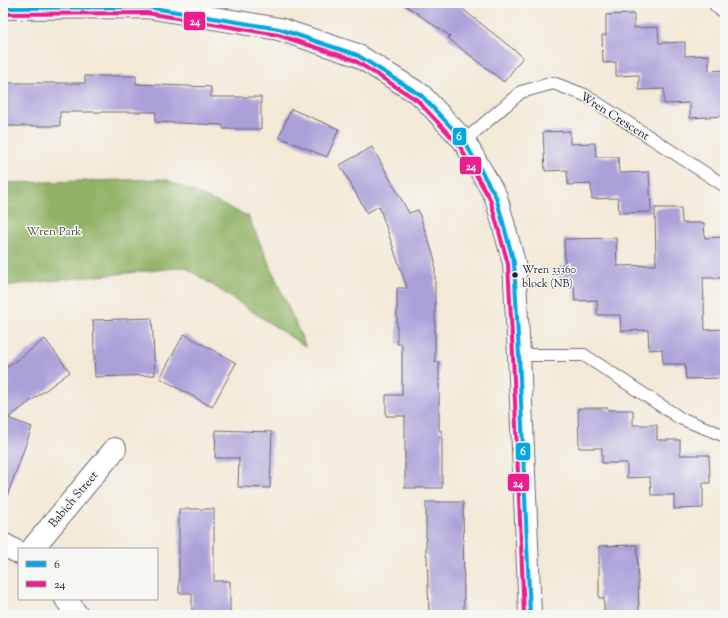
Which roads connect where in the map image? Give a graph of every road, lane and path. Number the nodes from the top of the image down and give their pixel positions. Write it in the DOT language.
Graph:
graph roads {
  1 [pos="720,3"];
  2 [pos="725,7"];
  3 [pos="3,8"];
  4 [pos="464,141"];
  5 [pos="725,186"];
  6 [pos="519,355"];
  7 [pos="725,436"];
  8 [pos="115,449"];
  9 [pos="3,544"];
  10 [pos="33,548"];
  11 [pos="18,552"];
  12 [pos="67,600"];
  13 [pos="77,615"];
  14 [pos="530,615"];
  1 -- 2 [label="street"];
  3 -- 4 [label="street"];
  4 -- 5 [label="lane, Wren Crescent"];
  4 -- 6 [label="street"];
  6 -- 7 [label="lane"];
  6 -- 14 [label="street"];
  8 -- 10 [label="street, Babich Street"];
  9 -- 11 [label="street"];
  12 -- 13 [label="street"];
}
